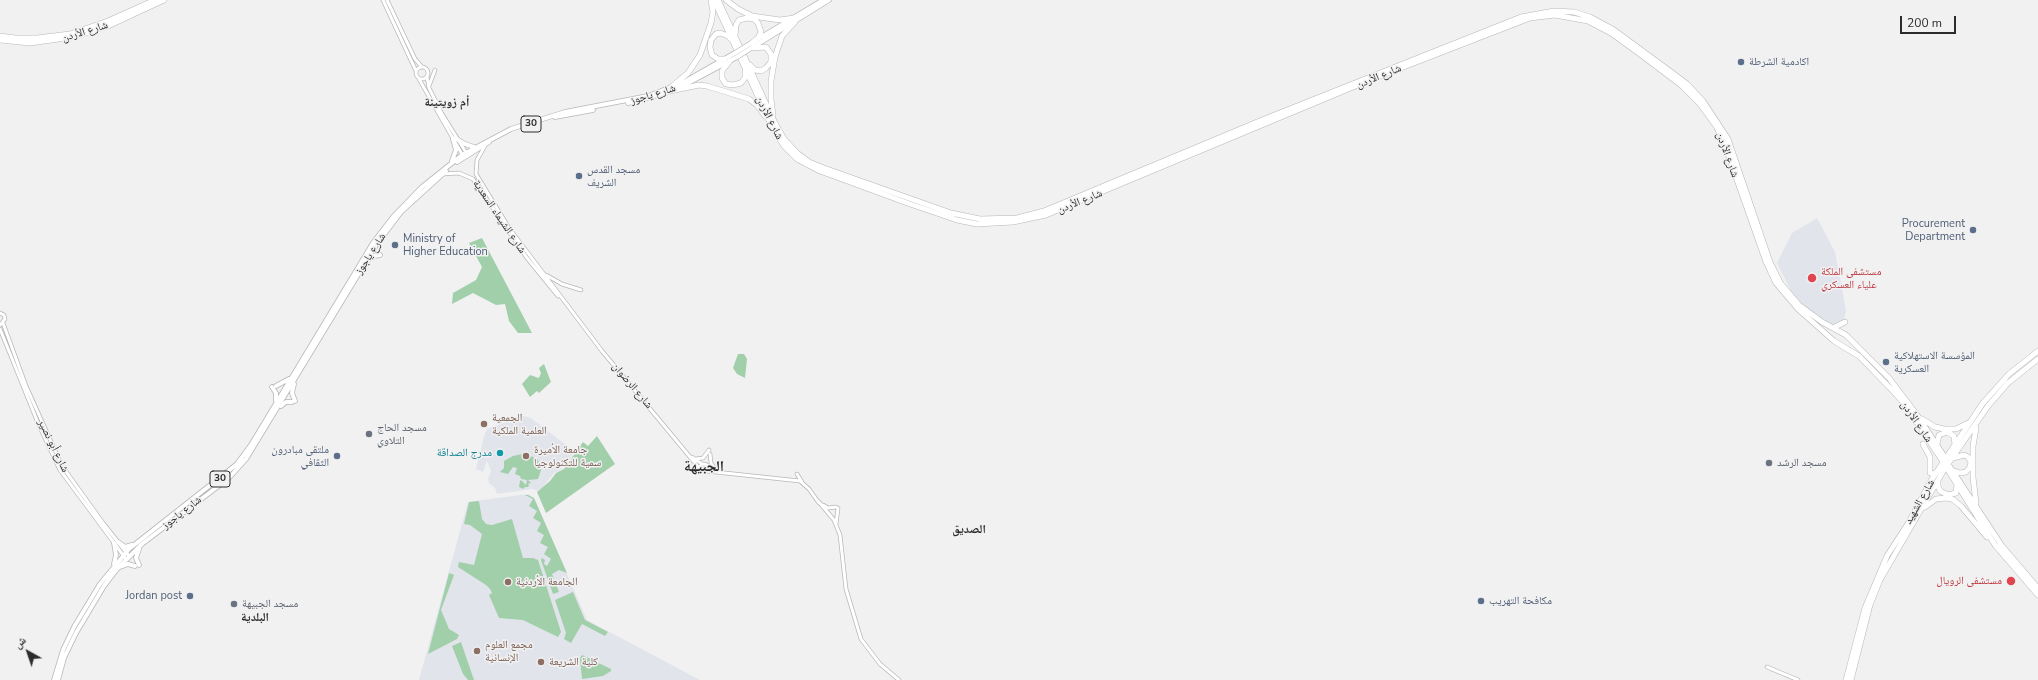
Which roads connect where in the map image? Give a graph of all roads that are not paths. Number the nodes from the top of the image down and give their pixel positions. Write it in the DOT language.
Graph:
graph roads {
  1 [pos="155,0"];
  2 [pos="164,0"];
  3 [pos="383,0"];
  4 [pos="387,0"];
  5 [pos="713,0"];
  6 [pos="718,0"];
  7 [pos="726,0"];
  8 [pos="823,0"];
  9 [pos="829,0"];
  10 [pos="794,20"];
  11 [pos="0,36"];
  12 [pos="0,40"];
  13 [pos="734,40"];
  14 [pos="752,45"];
  15 [pos="736,55"];
  16 [pos="724,59"];
  17 [pos="730,61"];
  18 [pos="745,64"];
  19 [pos="422,67"];
  20 [pos="435,70"];
  21 [pos="416,71"];
  22 [pos="427,77"];
  23 [pos="419,79"];
  24 [pos="429,88"];
  25 [pos="672,89"];
  26 [pos="773,124"];
  27 [pos="454,138"];
  28 [pos="486,144"];
  29 [pos="474,147"];
  30 [pos="465,155"];
  31 [pos="451,164"];
  32 [pos="1157,169"];
  33 [pos="441,174"];
  34 [pos="1125,176"];
  35 [pos="476,179"];
  36 [pos="1106,191"];
  37 [pos="1078,196"];
  38 [pos="515,240"];
  39 [pos="520,246"];
  40 [pos="380,255"];
  41 [pos="366,261"];
  42 [pos="542,273"];
  43 [pos="545,281"];
  44 [pos="581,290"];
  45 [pos="0,313"];
  46 [pos="578,320"];
  47 [pos="1845,322"];
  48 [pos="2,324"];
  49 [pos="1832,327"];
  50 [pos="0,329"];
  51 [pos="1826,334"];
  52 [pos="2038,351"];
  53 [pos="1860,354"];
  54 [pos="2038,359"];
  55 [pos="294,373"];
  56 [pos="295,379"];
  57 [pos="276,404"];
  58 [pos="278,409"];
  59 [pos="1918,415"];
  60 [pos="1974,416"];
  61 [pos="1980,419"];
  62 [pos="1923,444"];
  63 [pos="1937,445"];
  64 [pos="1952,449"];
  65 [pos="709,450"];
  66 [pos="687,452"];
  67 [pos="710,454"];
  68 [pos="1952,458"];
  69 [pos="695,460"];
  70 [pos="702,464"];
  71 [pos="708,467"];
  72 [pos="700,469"];
  73 [pos="1951,469"];
  74 [pos="717,470"];
  75 [pos="706,472"];
  76 [pos="1937,472"];
  77 [pos="726,473"];
  78 [pos="1939,478"];
  79 [pos="790,480"];
  80 [pos="802,482"];
  81 [pos="1957,483"];
  82 [pos="820,503"];
  83 [pos="1976,506"];
  84 [pos="1914,522"];
  85 [pos="836,524"];
  86 [pos="116,543"];
  87 [pos="142,544"];
  88 [pos="134,545"];
  89 [pos="1995,545"];
  90 [pos="842,551"];
  91 [pos="126,555"];
  92 [pos="115,568"];
  93 [pos="2038,588"];
  94 [pos="2038,595"];
  95 [pos="1852,678"];
  96 [pos="54,680"];
  97 [pos="58,680"];
  98 [pos="899,680"];
  99 [pos="1794,680"];
  100 [pos="1798,680"];
  101 [pos="1846,680"];
  1 -- 11 [label="highway, شارع الأردن"];
  2 -- 12 [label="highway, شارع الأردن"];
  3 -- 21 [label="main road"];
  4 -- 19 [label="main road"];
  5 -- 13 [label="highway, شارع الأردن"];
  5 -- 25 [label="highway"];
  6 -- 13 [label="highway, شارع الأردن"];
  7 -- 10 [label="highway"];
  8 -- 10 [label="main road, شارع ياجوز / 30"];
  9 -- 10 [label="main road, شارع ياجوز / 30"];
  10 -- 14 [label="main road, شارع ياجوز / 30"];
  10 -- 26 [label="highway"];
  13 -- 14 [label="highway"];
  13 -- 16 [label="highway"];
  13 -- 18 [label="highway, شارع الأردن"];
  14 -- 15 [label="main road, شارع ياجوز / 30, bridge"];
  14 -- 18 [label="highway"];
  15 -- 16 [label="main road, شارع ياجوز / 30"];
  15 -- 17 [label="main road, شارع ياجوز / 30"];
  16 -- 25 [label="main road, شارع ياجوز / 30"];
  17 -- 18 [label="highway"];
  17 -- 25 [label="main road, شارع ياجوز / 30"];
  18 -- 26 [label="highway, شارع الأردن"];
  19 -- 21 [label="main road"];
  19 -- 22 [label="main road"];
  20 -- 24 [label="main road"];
  21 -- 23 [label="main road"];
  22 -- 23 [label="main road"];
  22 -- 24 [label="main road"];
  23 -- 27 [label="main road"];
  24 -- 27 [label="main road"];
  25 -- 26 [label="highway"];
  25 -- 28 [label="main road, شارع ياجوز / 30"];
  25 -- 29 [label="main road, شارع ياجوز / 30"];
  26 -- 36 [label="highway, شارع الأردن"];
  26 -- 37 [label="highway, شارع الأردن"];
  27 -- 29 [label="main road"];
  27 -- 30 [label="main road"];
  27 -- 31 [label="main road"];
  28 -- 30 [label="main road, شارع ياجوز / 30"];
  28 -- 35 [label="main road, شارع الشيماء السعدية"];
  29 -- 30 [label="main road, شارع ياجوز / 30"];
  30 -- 31 [label="main road, شارع ياجوز / 30"];
  30 -- 33 [label="main road, شارع ياجوز / 30"];
  31 -- 55 [label="main road, شارع ياجوز / 30"];
  32 -- 34 [label="highway"];
  32 -- 36 [label="highway, شارع الأردن"];
  32 -- 51 [label="highway, شارع الأردن"];
  33 -- 35 [label="main road, شارع الشيماء السعدية"];
  33 -- 41 [label="main road, شارع ياجوز / 30"];
  34 -- 37 [label="highway, شارع الأردن"];
  34 -- 49 [label="highway, شارع الأردن"];
  35 -- 38 [label="main road, شارع الشيماء السعدية"];
  35 -- 38 [label="main road, شارع الشيماء السعدية"];
  36 -- 37 [label="highway"];
  38 -- 39 [label="main road, شارع الشيماء السعدية"];
  39 -- 42 [label="main road, شارع الرضوان"];
  39 -- 43 [label="main road, شارع الشيماء السعدية"];
  40 -- 41 [label="main road"];
  41 -- 56 [label="main road, شارع ياجوز / 30"];
  42 -- 44 [label="main road"];
  42 -- 46 [label="main road, شارع الرضوان"];
  43 -- 46 [label="main road, شارع الرضوان"];
  45 -- 48 [label="main road, شارع أبو نصير"];
  46 -- 66 [label="main road, شارع الرضوان"];
  47 -- 49 [label="highway"];
  48 -- 86 [label="main road, شارع أبو نصير"];
  49 -- 51 [label="highway"];
  49 -- 53 [label="highway, شارع الأردن"];
  50 -- 86 [label="main road, شارع أبو نصير"];
  51 -- 53 [label="highway, شارع الأردن"];
  52 -- 60 [label="highway, شارع الشهيد"];
  53 -- 53 [label="highway"];
  53 -- 59 [label="highway, شارع الأردن"];
  53 -- 63 [label="highway, شارع الأردن"];
  54 -- 61 [label="highway, شارع الشهيد"];
  55 -- 57 [label="main road, شارع ياجوز / 30"];
  55 -- 57 [label="main road"];
  56 -- 58 [label="main road, شارع ياجوز / 30"];
  56 -- 58 [label="main road"];
  57 -- 88 [label="main road, شارع ياجوز / 30"];
  58 -- 87 [label="main road, شارع ياجوز / 30"];
  59 -- 60 [label="highway"];
  59 -- 63 [label="highway, شارع الأردن"];
  60 -- 64 [label="highway, شارع الشهيد"];
  61 -- 68 [label="highway, شارع الشهيد"];
  61 -- 83 [label="highway"];
  62 -- 76 [label="highway"];
  63 -- 64 [label="highway"];
  64 -- 76 [label="highway, شارع الشهيد"];
  65 -- 69 [label="main road"];
  66 -- 69 [label="main road, شارع الرضوان"];
  66 -- 72 [label="main road, شارع الرضوان"];
  67 -- 74 [label="main road"];
  68 -- 73 [label="highway"];
  68 -- 78 [label="highway, شارع الشهيد"];
  69 -- 70 [label="main road, شارع الرضوان"];
  70 -- 71 [label="main road"];
  70 -- 72 [label="main road"];
  71 -- 74 [label="main road"];
  71 -- 75 [label="main road"];
  72 -- 75 [label="main road"];
  73 -- 81 [label="highway"];
  73 -- 83 [label="highway"];
  74 -- 77 [label="main road"];
  75 -- 77 [label="main road"];
  76 -- 101 [label="highway, شارع الشهيد"];
  77 -- 79 [label="main road"];
  78 -- 81 [label="highway"];
  78 -- 84 [label="highway, شارع الشهيد"];
  79 -- 80 [label="main road"];
  79 -- 80 [label="main road"];
  80 -- 82 [label="main road"];
  81 -- 89 [label="highway"];
  82 -- 85 [label="main road"];
  82 -- 85 [label="main road"];
  82 -- 90 [label="main road"];
  83 -- 93 [label="highway"];
  84 -- 89 [label="highway"];
  84 -- 95 [label="highway, شارع الشهيد"];
  85 -- 90 [label="main road"];
  86 -- 88 [label="main road"];
  86 -- 91 [label="main road, شارع أبو نصير"];
  86 -- 92 [label="main road"];
  87 -- 91 [label="main road, شارع ياجوز / 30"];
  87 -- 92 [label="main road"];
  88 -- 91 [label="main road, شارع ياجوز / 30"];
  89 -- 94 [label="highway"];
  90 -- 98 [label="main road"];
  91 -- 92 [label="main road, شارع ياجوز / 30"];
  92 -- 96 [label="main road, شارع ياجوز / 30"];
  92 -- 97 [label="main road, شارع ياجوز / 30"];
  99 -- 100 [label="main road"];
}
